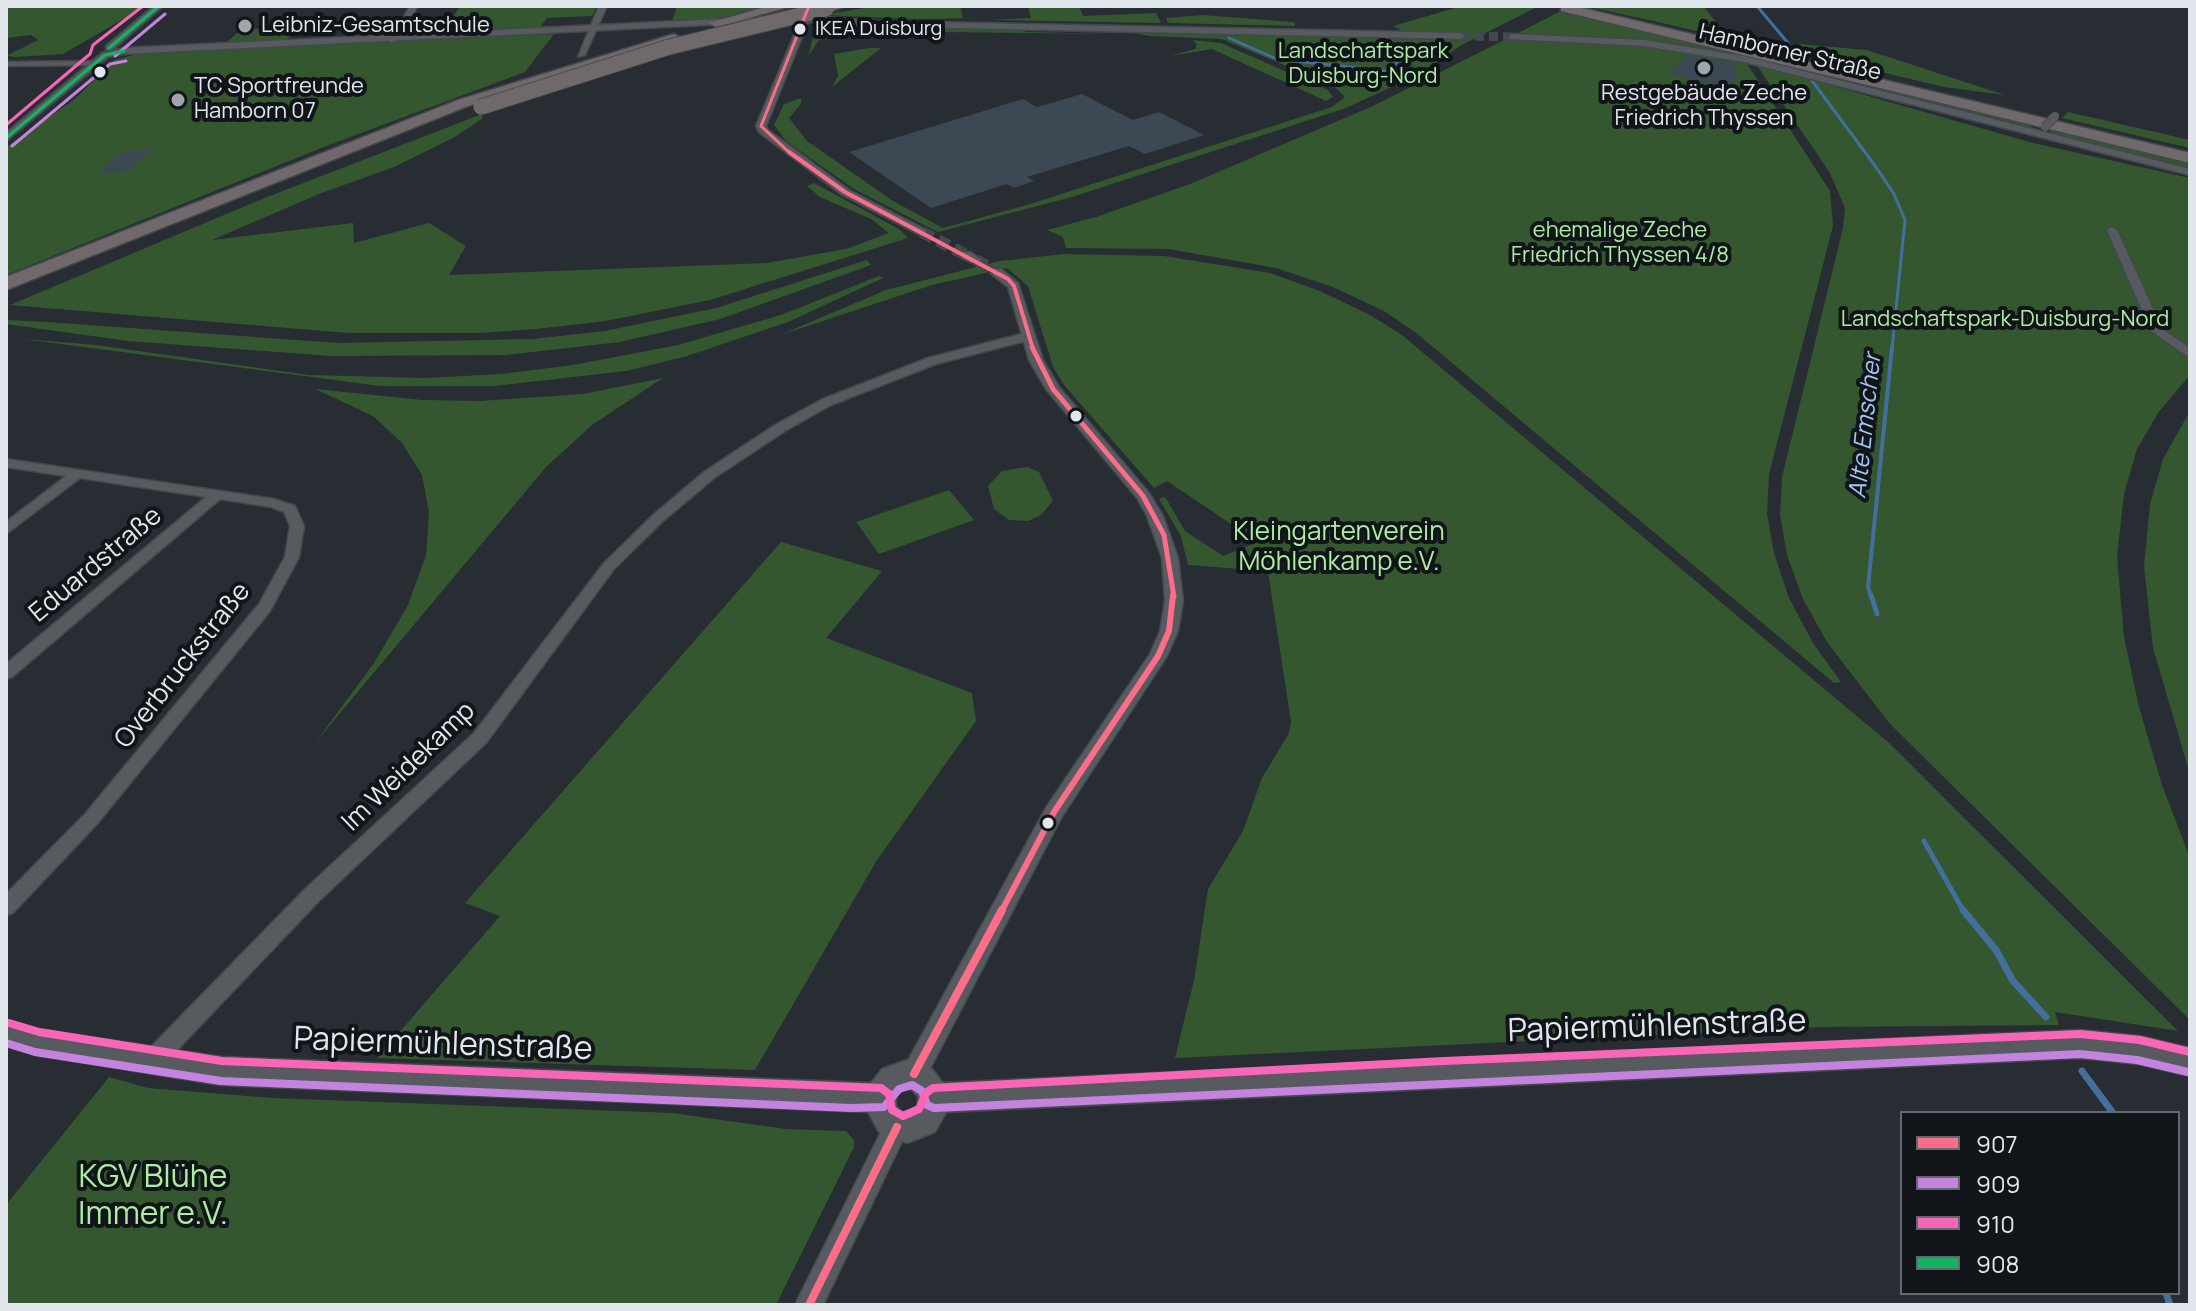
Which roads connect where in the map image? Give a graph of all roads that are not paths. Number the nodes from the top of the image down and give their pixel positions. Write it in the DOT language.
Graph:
graph roads {
  1 [pos="159,6"];
  2 [pos="414,6"];
  3 [pos="603,6"];
  4 [pos="795,6"];
  5 [pos="832,7"];
  6 [pos="1570,7"];
  7 [pos="807,13"];
  8 [pos="789,16"];
  9 [pos="594,31"];
  10 [pos="1461,36"];
  11 [pos="1511,37"];
  12 [pos="674,38"];
  13 [pos="392,40"];
  14 [pos="790,48"];
  15 [pos="107,52"];
  16 [pos="581,55"];
  17 [pos="96,63"];
  18 [pos="6,64"];
  19 [pos="472,105"];
  20 [pos="2056,111"];
  21 [pos="2039,134"];
  22 [pos="6,138"];
  23 [pos="2190,152"];
  24 [pos="2190,158"];
  25 [pos="2190,173"];
  26 [pos="2112,230"];
  27 [pos="922,232"];
  28 [pos="997,272"];
  29 [pos="6,284"];
  30 [pos="6,298"];
  31 [pos="1029,336"];
  32 [pos="2190,354"];
  33 [pos="6,463"];
  34 [pos="80,472"];
  35 [pos="218,494"];
  36 [pos="6,529"];
  37 [pos="6,673"];
  38 [pos="6,907"];
  39 [pos="6,1033"];
  40 [pos="152,1061"];
  41 [pos="2190,1062"];
  42 [pos="914,1074"];
  43 [pos="880,1098"];
  44 [pos="934,1098"];
  45 [pos="897,1127"];
  46 [pos="809,1305"];
  1 -- 15 [label="street"];
  2 -- 13 [label="street"];
  3 -- 9 [label="street"];
  4 -- 8 [label="street"];
  5 -- 19 [label="highway, bridge"];
  6 -- 23 [label="highway"];
  6 -- 24 [label="highway"];
  7 -- 8 [label="street"];
  7 -- 10 [label="street"];
  7 -- 12 [label="highway"];
  7 -- 14 [label="street"];
  8 -- 9 [label="street"];
  8 -- 12 [label="highway"];
  8 -- 14 [label="street"];
  9 -- 13 [label="street"];
  9 -- 16 [label="street"];
  11 -- 21 [label="street, Hamborner Straße"];
  12 -- 19 [label="highway"];
  13 -- 15 [label="street"];
  14 -- 27 [label="street"];
  15 -- 17 [label="street"];
  17 -- 18 [label="street"];
  17 -- 22 [label="street"];
  19 -- 29 [label="highway"];
  19 -- 30 [label="highway"];
  20 -- 21 [label="street, bridge"];
  21 -- 25 [label="street, Hamborner Straße"];
  26 -- 32 [label="street"];
  28 -- 31 [label="street"];
  31 -- 40 [label="street, Im Weidekamp"];
  31 -- 42 [label="street"];
  33 -- 34 [label="street, Overbruckstraße"];
  34 -- 35 [label="street, Overbruckstraße"];
  34 -- 36 [label="street"];
  35 -- 37 [label="street, Eduardstraße"];
  35 -- 38 [label="street, Overbruckstraße"];
  39 -- 40 [label="main road, Papiermühlenstraße"];
  40 -- 43 [label="main road, Papiermühlenstraße"];
  41 -- 44 [label="main road, Papiermühlenstraße"];
  42 -- 43 [label="main road"];
  42 -- 44 [label="main road"];
  43 -- 45 [label="main road"];
  44 -- 45 [label="main road"];
  45 -- 46 [label="street"];
}
